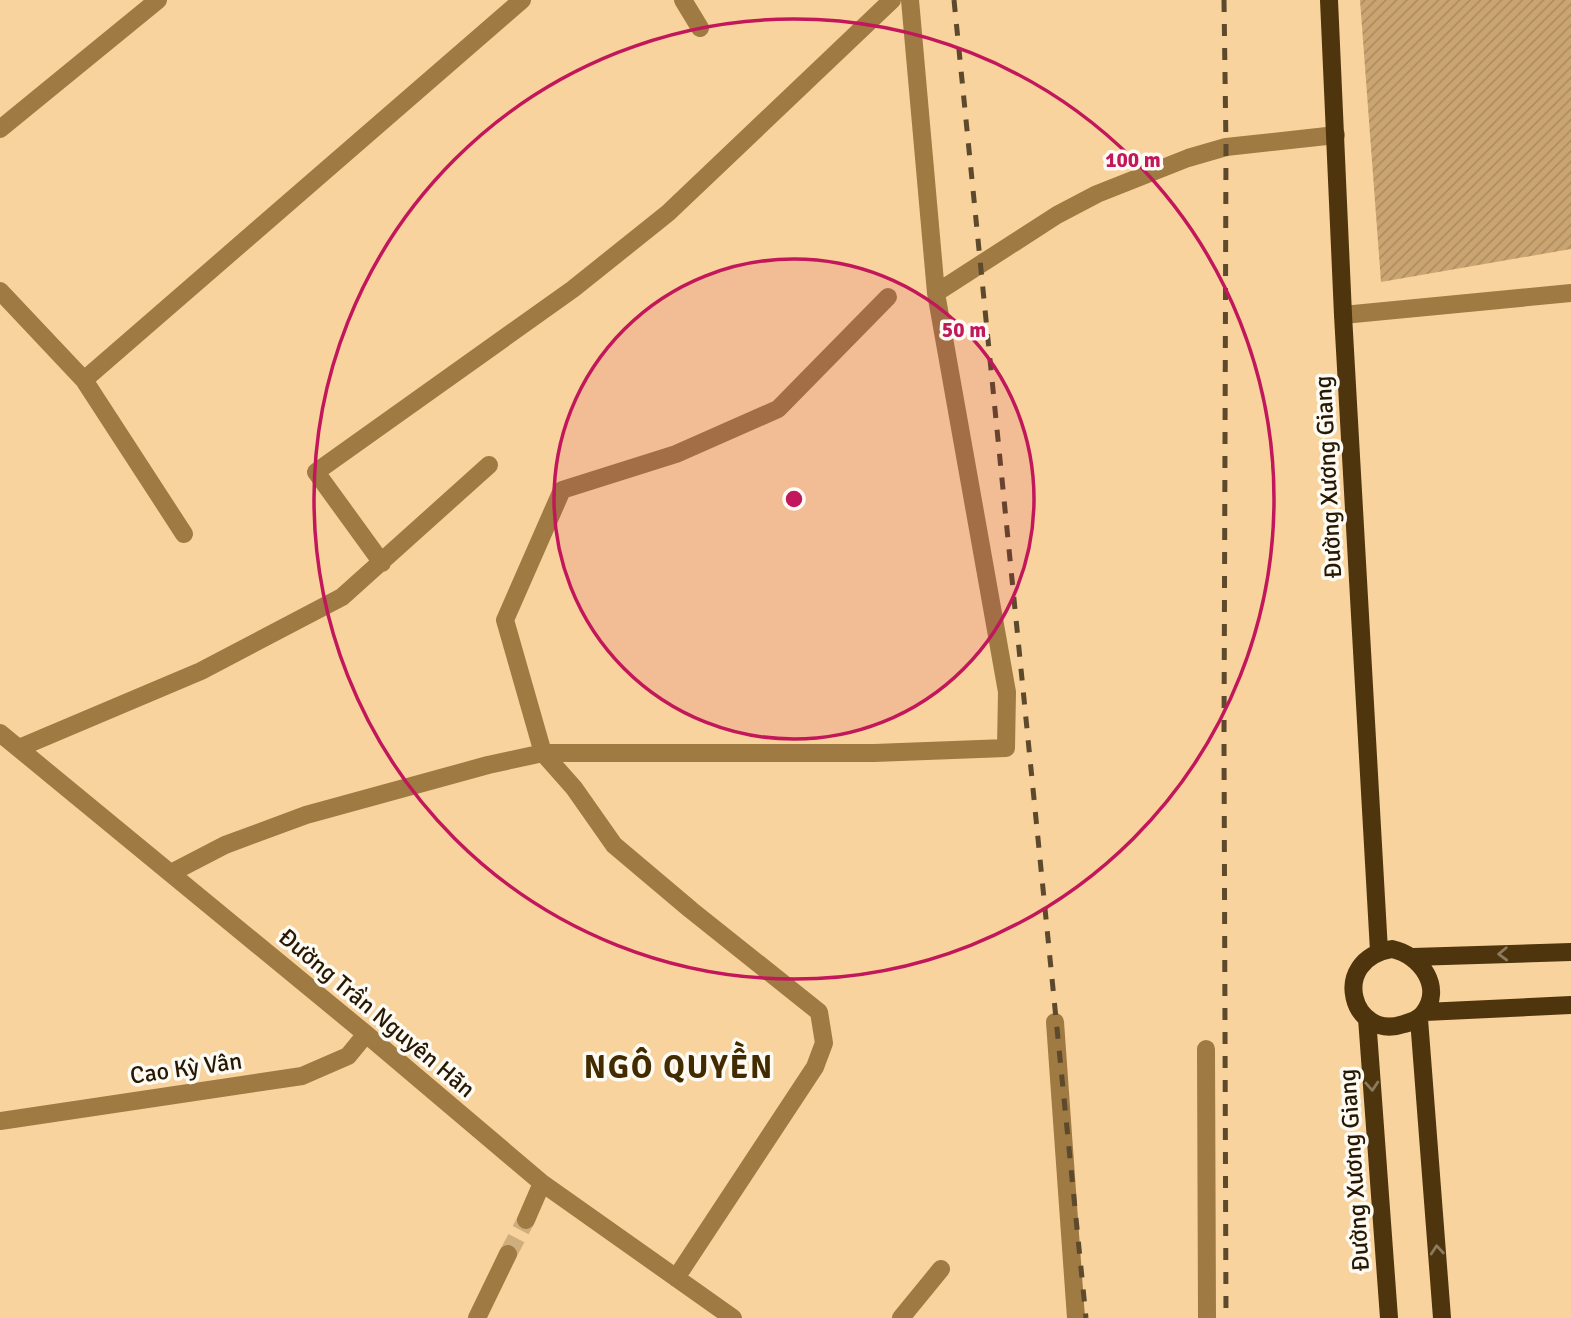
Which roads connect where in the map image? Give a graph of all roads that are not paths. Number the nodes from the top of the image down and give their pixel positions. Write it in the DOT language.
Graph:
graph roads {
  1 [pos="158,0"];
  2 [pos="522,0"];
  3 [pos="683,0"];
  4 [pos="892,0"];
  5 [pos="910,0"];
  6 [pos="1329,0"];
  7 [pos="700,28"];
  8 [pos="0,129"];
  9 [pos="1336,135"];
  10 [pos="0,290"];
  11 [pos="936,293"];
  12 [pos="1571,293"];
  13 [pos="888,297"];
  14 [pos="1343,315"];
  15 [pos="85,380"];
  16 [pos="489,466"];
  17 [pos="184,534"];
  18 [pos="382,563"];
  19 [pos="0,733"];
  20 [pos="19,748"];
  21 [pos="542,753"];
  22 [pos="171,873"];
  23 [pos="1379,951"];
  24 [pos="1571,951"];
  25 [pos="1413,957"];
  26 [pos="1571,1005"];
  27 [pos="1422,1015"];
  28 [pos="1367,1018"];
  29 [pos="1055,1022"];
  30 [pos="366,1034"];
  31 [pos="1206,1049"];
  32 [pos="0,1121"];
  33 [pos="542,1183"];
  34 [pos="526,1220"];
  35 [pos="508,1254"];
  36 [pos="941,1269"];
  37 [pos="676,1278"];
  38 [pos="477,1318"];
  39 [pos="733,1318"];
  40 [pos="901,1318"];
  41 [pos="1076,1318"];
  42 [pos="1207,1318"];
  43 [pos="1390,1318"];
  44 [pos="1443,1318"];
  1 -- 8 [label="street"];
  2 -- 15 [label="street"];
  3 -- 7 [label="street"];
  4 -- 18 [label="street"];
  5 -- 11 [label="street"];
  6 -- 9 [label="main road, Đường Xương Giang"];
  9 -- 11 [label="street"];
  9 -- 14 [label="main road, Đường Xương Giang"];
  10 -- 15 [label="street"];
  11 -- 21 [label="street"];
  12 -- 14 [label="street"];
  13 -- 21 [label="street"];
  14 -- 23 [label="main road, Đường Xương Giang"];
  15 -- 17 [label="street"];
  16 -- 18 [label="street"];
  18 -- 20 [label="street"];
  19 -- 20 [label="street, Đường Trần Nguyên Hãn"];
  20 -- 22 [label="street, Đường Trần Nguyên Hãn"];
  21 -- 22 [label="street"];
  21 -- 37 [label="street"];
  22 -- 30 [label="street, Đường Trần Nguyên Hãn"];
  23 -- 25 [label="main road"];
  23 -- 28 [label="main road"];
  24 -- 25 [label="main road, one-way"];
  25 -- 27 [label="main road"];
  26 -- 27 [label="main road"];
  27 -- 28 [label="main road"];
  44 -- 27 [label="main road, one-way"];
  28 -- 43 [label="main road, Đường Xương Giang, one-way"];
  29 -- 41 [label="street"];
  30 -- 32 [label="street, Cao Kỳ Vân"];
  30 -- 33 [label="street, Đường Trần Nguyên Hãn"];
  31 -- 42 [label="street"];
  33 -- 34 [label="street"];
  33 -- 37 [label="street, Đường Trần Nguyên Hãn"];
  35 -- 38 [label="street"];
  36 -- 40 [label="street"];
  37 -- 39 [label="street, Đường Trần Nguyên Hãn"];
}
